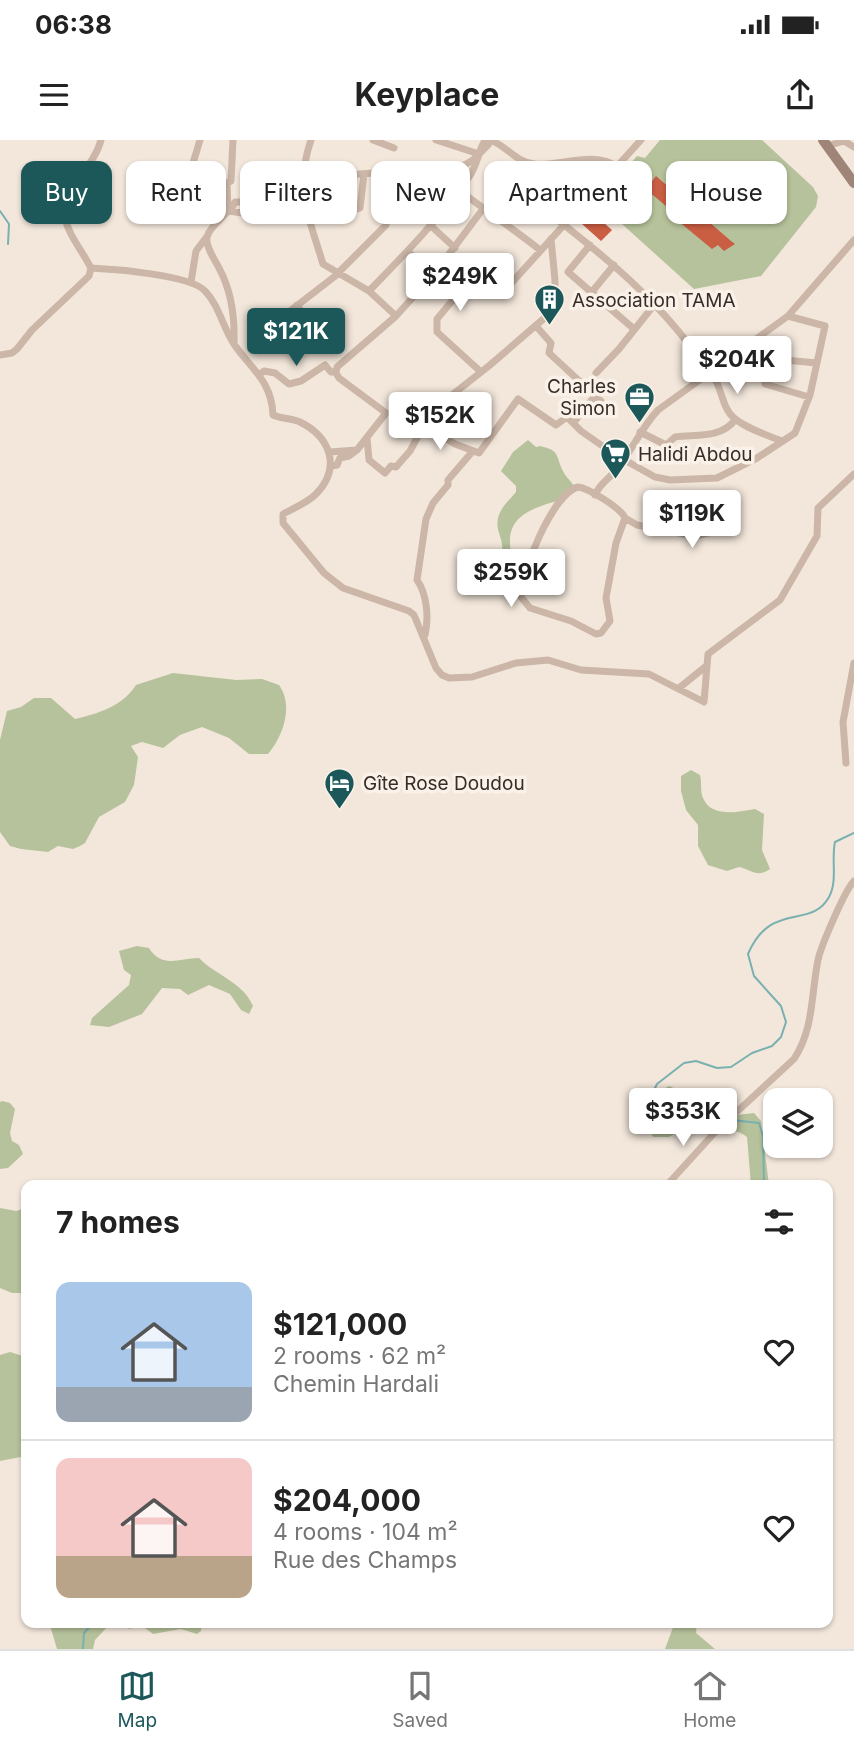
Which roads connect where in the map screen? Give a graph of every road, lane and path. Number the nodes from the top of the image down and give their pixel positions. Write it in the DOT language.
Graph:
graph roads {
  1 [pos="101,140"];
  2 [pos="200,140"];
  3 [pos="233,140"];
  4 [pos="311,140"];
  5 [pos="373,140"];
  6 [pos="436,140"];
  7 [pos="641,140"];
  8 [pos="487,142"];
  9 [pos="501,143"];
  10 [pos="825,143"];
  11 [pos="854,147"];
  12 [pos="394,148"];
  13 [pos="479,154"];
  14 [pos="194,161"];
  15 [pos="306,161"];
  16 [pos="469,161"];
  17 [pos="522,161"];
  18 [pos="587,161"];
  19 [pos="606,161"];
  20 [pos="622,161"];
  21 [pos="364,174"];
  22 [pos="371,174"];
  23 [pos="357,175"];
  24 [pos="470,176"];
  25 [pos="854,183"];
  26 [pos="470,199"];
  27 [pos="240,202"];
  28 [pos="357,209"];
  29 [pos="483,209"];
  30 [pos="229,211"];
  31 [pos="240,213"];
  32 [pos="311,224"];
  33 [pos="386,224"];
  34 [pos="565,224"];
  35 [pos="430,225"];
  36 [pos="208,236"];
  37 [pos="551,239"];
  38 [pos="854,240"];
  39 [pos="590,246"];
  40 [pos="455,248"];
  41 [pos="540,250"];
  42 [pos="408,252"];
  43 [pos="614,265"];
  44 [pos="91,268"];
  45 [pos="568,272"];
  46 [pos="336,274"];
  47 [pos="434,274"];
  48 [pos="555,280"];
  49 [pos="191,282"];
  50 [pos="505,290"];
  51 [pos="369,291"];
  52 [pos="591,293"];
  53 [pos="654,304"];
  54 [pos="297,305"];
  55 [pos="396,316"];
  56 [pos="788,316"];
  57 [pos="277,321"];
  58 [pos="536,326"];
  59 [pos="634,329"];
  60 [pos="313,342"];
  61 [pos="754,343"];
  62 [pos="234,345"];
  63 [pos="0,355"];
  64 [pos="763,359"];
  65 [pos="817,363"];
  66 [pos="336,372"];
  67 [pos="481,372"];
  68 [pos="709,372"];
  69 [pos="596,373"];
  70 [pos="260,374"];
  71 [pos="809,397"];
  72 [pos="438,406"];
  73 [pos="735,420"];
  74 [pos="574,422"];
  75 [pos="640,432"];
  76 [pos="366,438"];
  77 [pos="782,441"];
  78 [pos="357,450"];
  79 [pos="330,452"];
  80 [pos="472,452"];
  81 [pos="623,460"];
  82 [pos="331,466"];
  83 [pos="854,474"];
  84 [pos="595,495"];
  85 [pos="727,514"];
  86 [pos="625,518"];
  87 [pos="425,636"];
  88 [pos="854,663"];
  89 [pos="705,667"];
  90 [pos="853,678"];
  91 [pos="679,688"];
  92 [pos="846,763"];
  93 [pos="854,881"];
  94 [pos="672,1180"];
  1 -- 44 [label="street"];
  2 -- 14 [label="street"];
  3 -- 30 [label="street"];
  4 -- 15 [label="street"];
  5 -- 12 [label="street"];
  6 -- 13 [label="street"];
  7 -- 20 [label="street"];
  8 -- 9 [label="street"];
  8 -- 13 [label="street"];
  9 -- 17 [label="street"];
  10 -- 11 [label="street"];
  10 -- 25 [label="street"];
  13 -- 16 [label="street"];
  13 -- 24 [label="street"];
  18 -- 19 [label="street"];
  21 -- 22 [label="street"];
  21 -- 23 [label="street"];
  21 -- 28 [label="street"];
  26 -- 29 [label="street"];
  27 -- 30 [label="street"];
  29 -- 40 [label="street"];
  29 -- 41 [label="street"];
  30 -- 31 [label="street"];
  30 -- 36 [label="street"];
  32 -- 46 [label="street"];
  33 -- 46 [label="street"];
  34 -- 37 [label="street"];
  34 -- 39 [label="street"];
  35 -- 40 [label="street"];
  35 -- 42 [label="street"];
  36 -- 49 [label="street"];
  36 -- 62 [label="street"];
  37 -- 41 [label="street"];
  37 -- 48 [label="street"];
  38 -- 56 [label="street"];
  39 -- 43 [label="street"];
  39 -- 45 [label="street"];
  40 -- 47 [label="street"];
  41 -- 50 [label="street"];
  42 -- 47 [label="street"];
  42 -- 51 [label="street"];
  43 -- 52 [label="street"];
  43 -- 53 [label="street"];
  44 -- 49 [label="street"];
  44 -- 63 [label="street"];
  45 -- 48 [label="street"];
  45 -- 52 [label="street"];
  46 -- 51 [label="street"];
  46 -- 54 [label="street"];
  47 -- 55 [label="street"];
  47 -- 67 [label="street"];
  48 -- 58 [label="street"];
  49 -- 62 [label="street"];
  51 -- 55 [label="street"];
  52 -- 59 [label="street"];
  53 -- 59 [label="street"];
  53 -- 68 [label="street"];
  54 -- 57 [label="street"];
  54 -- 60 [label="street"];
  55 -- 66 [label="street"];
  56 -- 61 [label="street"];
  56 -- 65 [label="street"];
  58 -- 67 [label="street"];
  58 -- 74 [label="street"];
  59 -- 69 [label="street"];
  61 -- 64 [label="street"];
  61 -- 68 [label="street"];
  62 -- 70 [label="street"];
  64 -- 65 [label="street"];
  64 -- 71 [label="street"];
  65 -- 71 [label="street"];
  66 -- 70 [label="street"];
  66 -- 76 [label="street"];
  67 -- 72 [label="street"];
  68 -- 73 [label="street"];
  68 -- 75 [label="street"];
  70 -- 79 [label="street"];
  71 -- 77 [label="street"];
  73 -- 75 [label="street"];
  73 -- 77 [label="street"];
  74 -- 80 [label="street"];
  74 -- 81 [label="street"];
  75 -- 81 [label="street"];
  76 -- 78 [label="street"];
  76 -- 80 [label="street"];
  77 -- 81 [label="street"];
  78 -- 79 [label="street"];
  78 -- 82 [label="street"];
  79 -- 82 [label="street"];
  80 -- 87 [label="street"];
  81 -- 84 [label="street"];
  82 -- 87 [label="street"];
  83 -- 89 [label="street"];
  84 -- 86 [label="street"];
  84 -- 86 [label="street"];
  85 -- 86 [label="street"];
  87 -- 91 [label="street"];
  88 -- 90 [label="street"];
  89 -- 91 [label="street"];
  89 -- 91 [label="street"];
  90 -- 92 [label="street"];
  93 -- 94 [label="street"];
}
